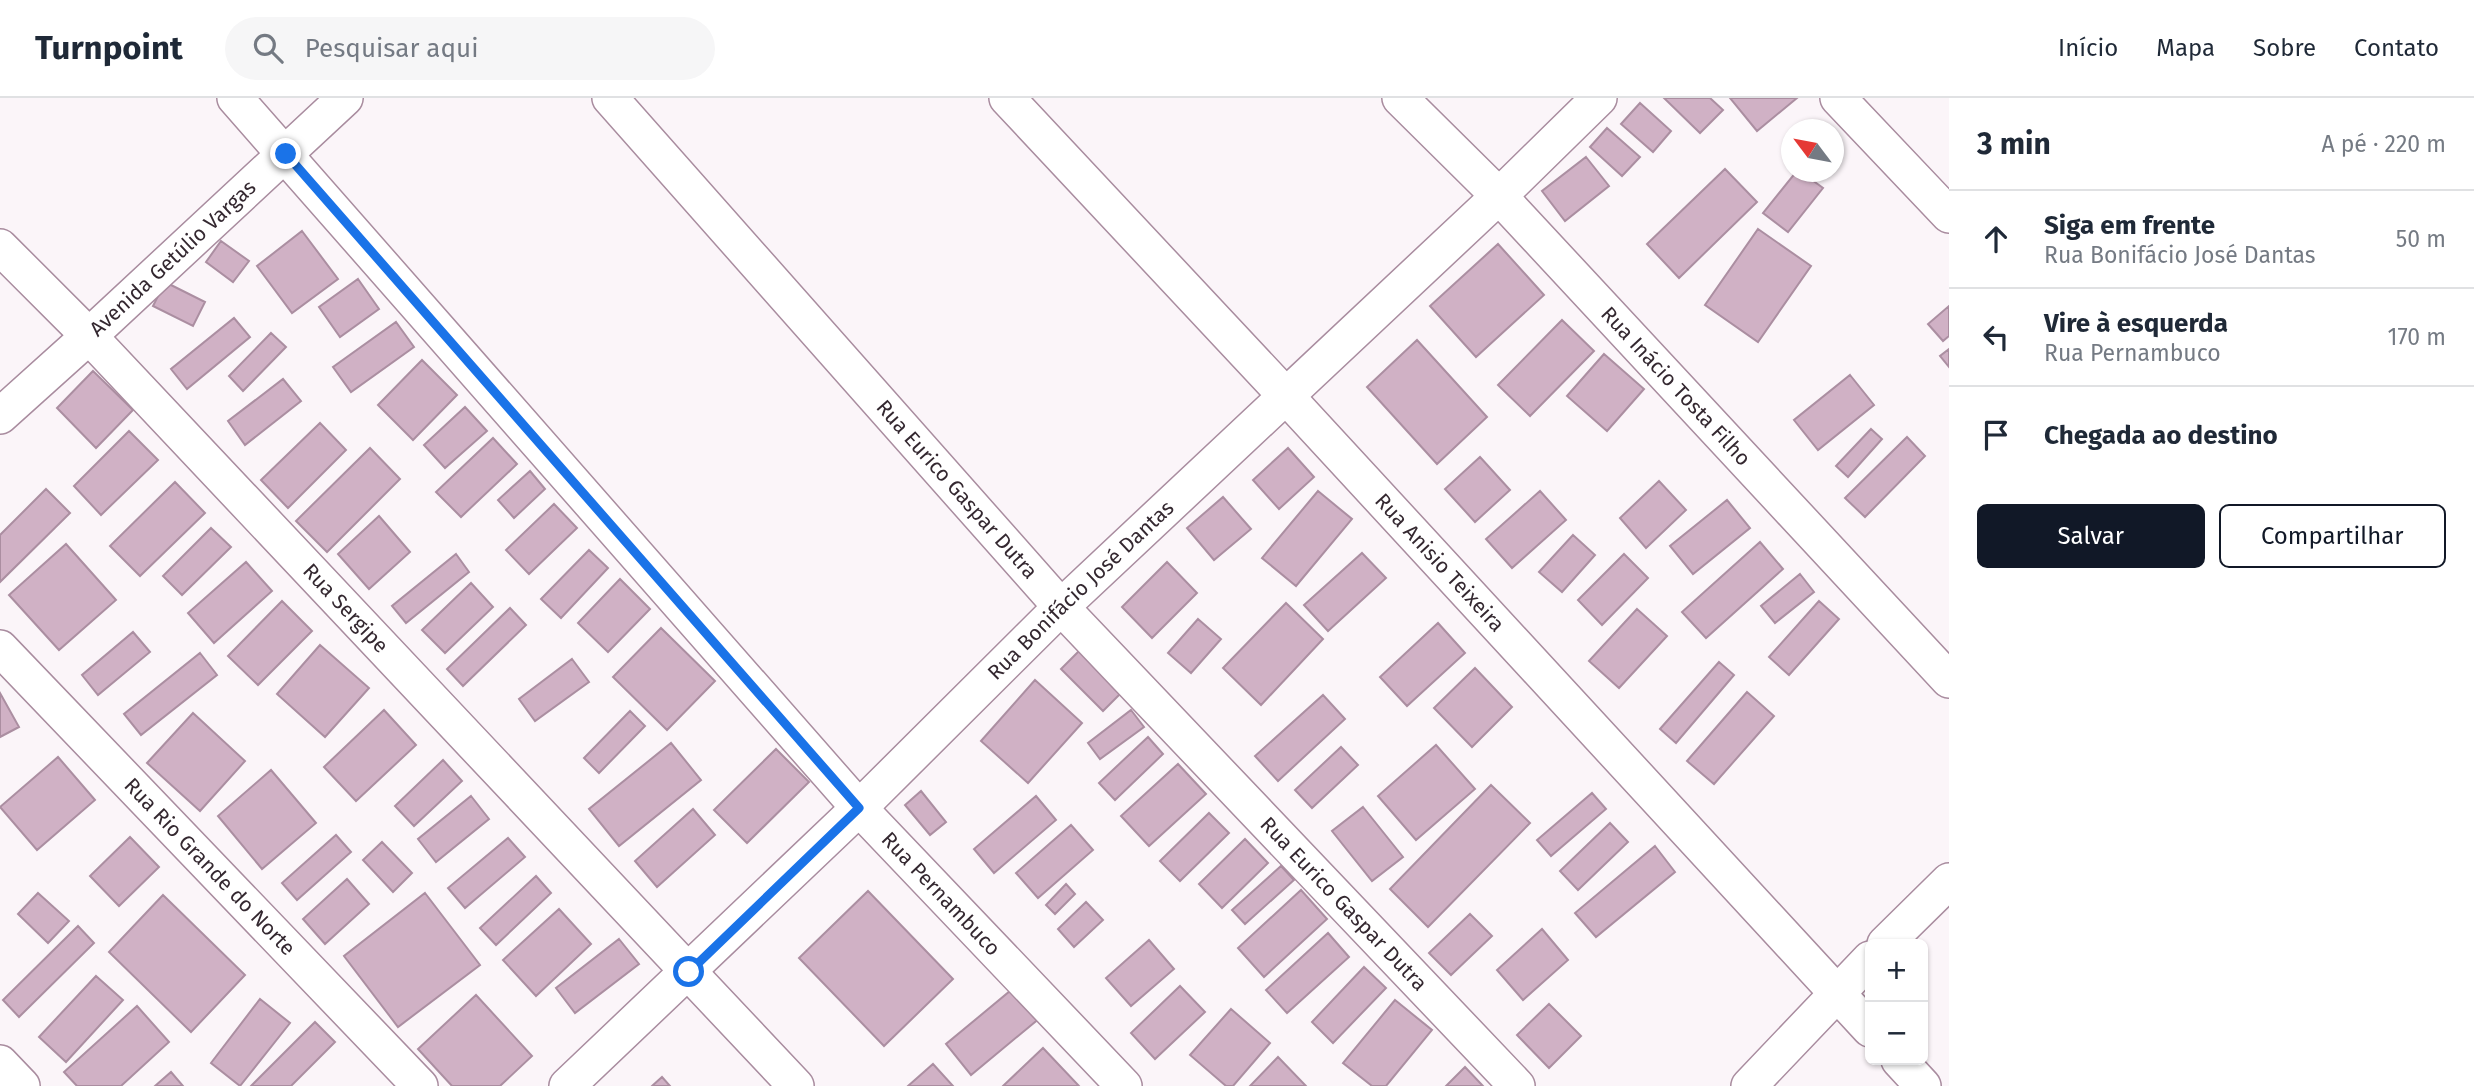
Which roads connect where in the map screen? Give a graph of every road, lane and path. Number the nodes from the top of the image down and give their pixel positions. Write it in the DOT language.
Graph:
graph roads {
  1 [pos="235,98"];
  2 [pos="345,98"];
  3 [pos="610,98"];
  4 [pos="1007,98"];
  5 [pos="1400,98"];
  6 [pos="1599,98"];
  7 [pos="1838,98"];
  8 [pos="286,154"];
  9 [pos="1499,196"];
  10 [pos="1949,215"];
  11 [pos="0,247"];
  12 [pos="89,337"];
  13 [pos="1285,395"];
  14 [pos="0,416"];
  15 [pos="1061,607"];
  16 [pos="0,648"];
  17 [pos="1949,680"];
  18 [pos="859,808"];
  19 [pos="1949,881"];
  20 [pos="1890,939"];
  21 [pos="1865,964"];
  22 [pos="689,972"];
  23 [pos="1836,992"];
  24 [pos="1865,1024"];
  25 [pos="0,1063"];
  26 [pos="1904,1065"];
  27 [pos="22,1086"];
  28 [pos="420,1086"];
  29 [pos="567,1086"];
  30 [pos="796,1086"];
  31 [pos="1124,1086"];
  32 [pos="1517,1086"];
  33 [pos="1749,1086"];
  34 [pos="1923,1086"];
  1 -- 8 [label="street, Rua Pernambuco"];
  2 -- 8 [label="street, Avenida Getúlio Vargas"];
  3 -- 15 [label="street, Rua Eurico Gaspar Dutra"];
  4 -- 13 [label="street, Rua Anisio Teixeira"];
  5 -- 9 [label="street, Rua Inácio Tosta Filho"];
  6 -- 9 [label="street, Rua Bonifácio José Dantas"];
  7 -- 10 [label="street"];
  8 -- 12 [label="street, Avenida Getúlio Vargas"];
  8 -- 18 [label="street, Rua Pernambuco"];
  9 -- 13 [label="street, Rua Bonifácio José Dantas"];
  9 -- 17 [label="street, Rua Inácio Tosta Filho"];
  11 -- 12 [label="street, Rua Sergipe"];
  12 -- 14 [label="street, Avenida Getúlio Vargas"];
  12 -- 22 [label="street, Rua Sergipe"];
  13 -- 15 [label="street, Rua Bonifácio José Dantas"];
  13 -- 23 [label="street, Rua Anisio Teixeira"];
  15 -- 18 [label="street, Rua Bonifácio José Dantas"];
  15 -- 32 [label="street, Rua Eurico Gaspar Dutra"];
  16 -- 28 [label="street, Rua Rio Grande do Norte"];
  18 -- 22 [label="street, Rua Bonifácio José Dantas"];
  18 -- 31 [label="street, Rua Pernambuco"];
  19 -- 20 [label="street"];
  21 -- 23 [label="street"];
  22 -- 29 [label="street, Rua Bonifácio José Dantas"];
  22 -- 30 [label="street, Rua Sergipe"];
  23 -- 24 [label="street, Rua Anisio Teixeira"];
  23 -- 33 [label="street"];
  25 -- 27 [label="street"];
  26 -- 34 [label="street"];
}
